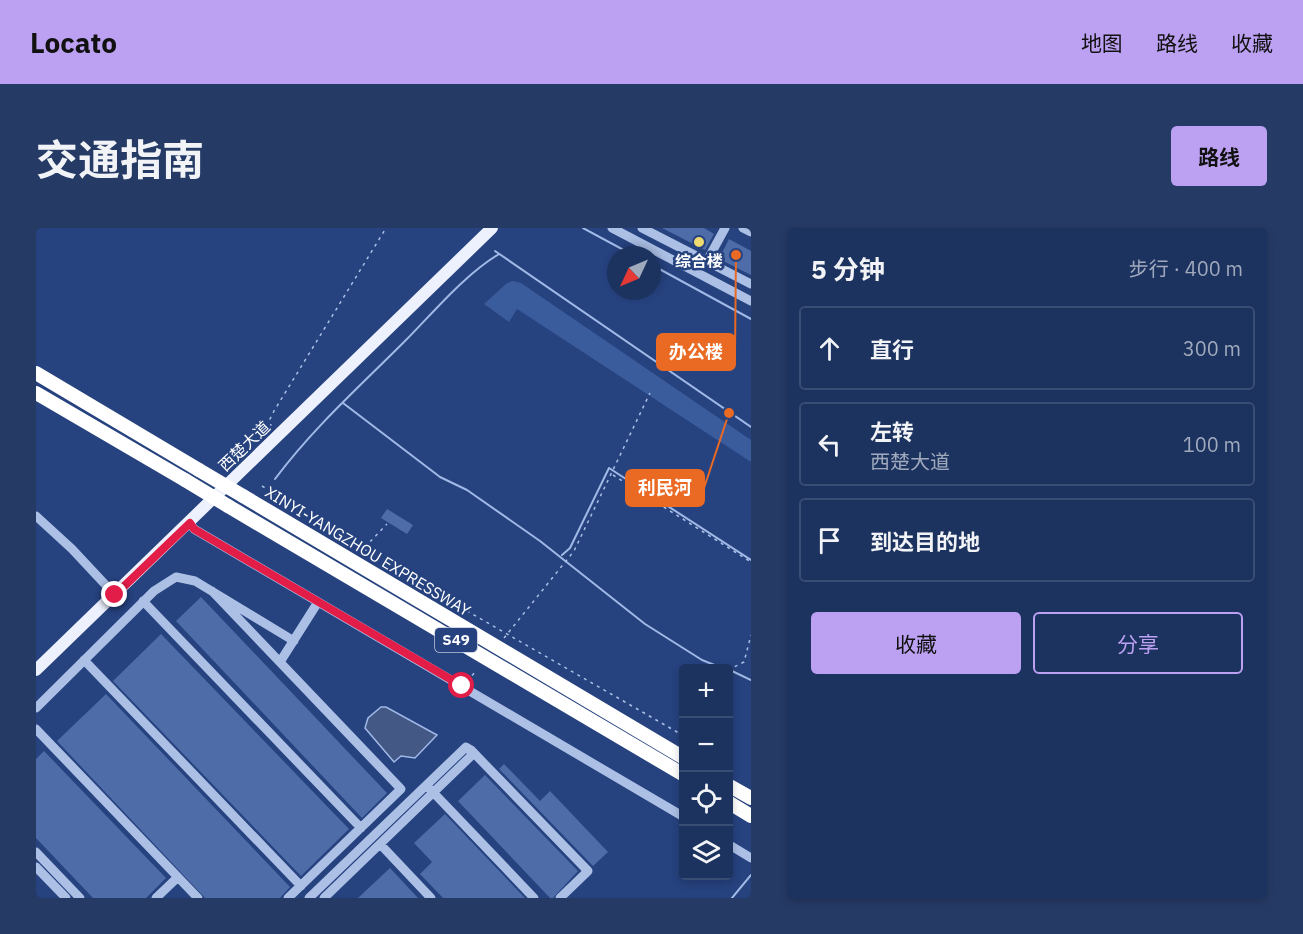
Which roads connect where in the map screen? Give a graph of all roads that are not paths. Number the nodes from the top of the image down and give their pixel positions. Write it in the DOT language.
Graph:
graph roads {
  1 [pos="492,228"];
  2 [pos="612,228"];
  3 [pos="642,228"];
  4 [pos="725,228"];
  5 [pos="743,228"];
  6 [pos="751,232"];
  7 [pos="707,261"];
  8 [pos="751,284"];
  9 [pos="751,301"];
  10 [pos="36,373"];
  11 [pos="36,393"];
  12 [pos="36,516"];
  13 [pos="190,523"];
  14 [pos="212,591"];
  15 [pos="115,595"];
  16 [pos="143,601"];
  17 [pos="318,602"];
  18 [pos="294,641"];
  19 [pos="84,660"];
  20 [pos="280,662"];
  21 [pos="36,670"];
  22 [pos="36,708"];
  23 [pos="36,729"];
  24 [pos="679,755"];
  25 [pos="679,772"];
  26 [pos="733,788"];
  27 [pos="430,789"];
  28 [pos="751,798"];
  29 [pos="733,805"];
  30 [pos="679,814"];
  31 [pos="751,816"];
  32 [pos="361,828"];
  33 [pos="380,844"];
  34 [pos="733,847"];
  35 [pos="36,852"];
  36 [pos="751,858"];
  37 [pos="36,867"];
  38 [pos="178,877"];
  39 [pos="301,885"];
  40 [pos="66,898"];
  41 [pos="80,898"];
  42 [pos="156,898"];
  43 [pos="198,898"];
  44 [pos="288,898"];
  45 [pos="309,898"];
  46 [pos="324,898"];
  47 [pos="431,898"];
  48 [pos="534,898"];
  49 [pos="560,898"];
  1 -- 13 [label="main road, 西楚大道"];
  2 -- 9 [label="street"];
  3 -- 7 [label="street"];
  4 -- 7 [label="street"];
  5 -- 6 [label="street"];
  7 -- 8 [label="street"];
  10 -- 24 [label="highway, XINYI-YANGZHOU EXPRESSWAY / S49, bridge"];
  11 -- 25 [label="highway, XINYI-YANGZHOU EXPRESSWAY / S49, bridge"];
  12 -- 15 [label="street"];
  13 -- 15 [label="main road, 西楚大道"];
  13 -- 17 [label="street"];
  14 -- 16 [label="street"];
  14 -- 18 [label="street"];
  14 -- 20 [label="street"];
  15 -- 21 [label="main road, 西楚大道"];
  16 -- 19 [label="street"];
  16 -- 32 [label="street"];
  17 -- 18 [label="street"];
  17 -- 30 [label="street"];
  18 -- 20 [label="street"];
  19 -- 22 [label="street"];
  19 -- 39 [label="street"];
  20 -- 32 [label="street"];
  23 -- 38 [label="street"];
  26 -- 28 [label="highway"];
  27 -- 33 [label="street"];
  27 -- 45 [label="street"];
  27 -- 48 [label="street"];
  27 -- 49 [label="street"];
  29 -- 31 [label="highway"];
  32 -- 39 [label="street"];
  33 -- 46 [label="street"];
  33 -- 47 [label="street"];
  34 -- 36 [label="street"];
  35 -- 41 [label="street"];
  37 -- 40 [label="street"];
  38 -- 42 [label="street"];
  38 -- 43 [label="street"];
  39 -- 44 [label="street"];
}
